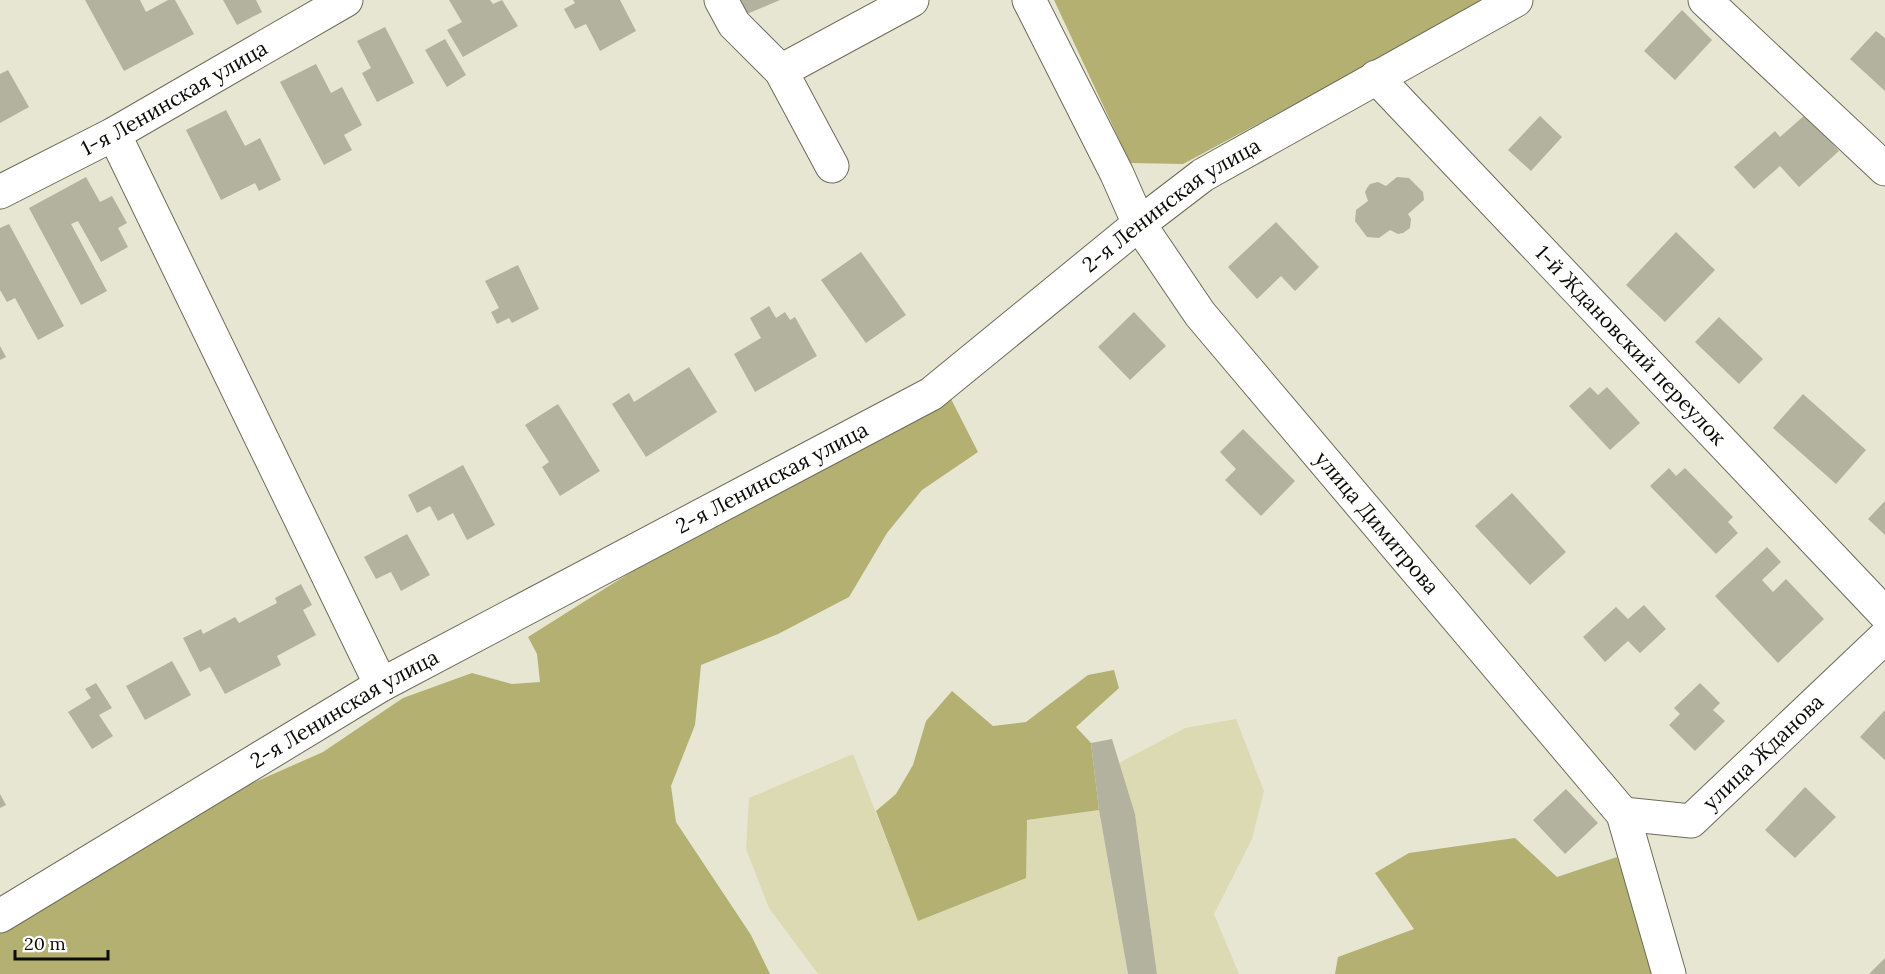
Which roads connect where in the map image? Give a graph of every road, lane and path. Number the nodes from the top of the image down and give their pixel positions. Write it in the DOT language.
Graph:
graph roads {
  1 [pos="346,0"];
  2 [pos="721,0"];
  3 [pos="912,0"];
  4 [pos="1029,0"];
  5 [pos="1516,0"];
  6 [pos="1705,0"];
  7 [pos="781,71"];
  8 [pos="1376,77"];
  9 [pos="114,134"];
  10 [pos="832,166"];
  11 [pos="1885,169"];
  12 [pos="0,192"];
  13 [pos="1139,224"];
  14 [pos="1885,614"];
  15 [pos="1885,637"];
  16 [pos="381,685"];
  17 [pos="1623,814"];
  18 [pos="0,916"];
  19 [pos="1669,974"];
  1 -- 9 [label="street, 1-я Ленинская улица"];
  2 -- 7 [label="street"];
  3 -- 7 [label="street"];
  4 -- 13 [label="street, улица Димитрова"];
  5 -- 8 [label="street, 2-я Ленинская улица"];
  6 -- 11 [label="street"];
  7 -- 10 [label="street"];
  8 -- 13 [label="street, 2-я Ленинская улица"];
  8 -- 14 [label="street, 1-й Ждановский переулок"];
  9 -- 12 [label="street, 1-я Ленинская улица"];
  9 -- 16 [label="street"];
  13 -- 16 [label="street, 2-я Ленинская улица"];
  13 -- 17 [label="street, улица Димитрова"];
  15 -- 17 [label="street, улица Жданова"];
  16 -- 18 [label="street, 2-я Ленинская улица"];
  17 -- 19 [label="street"];
}
